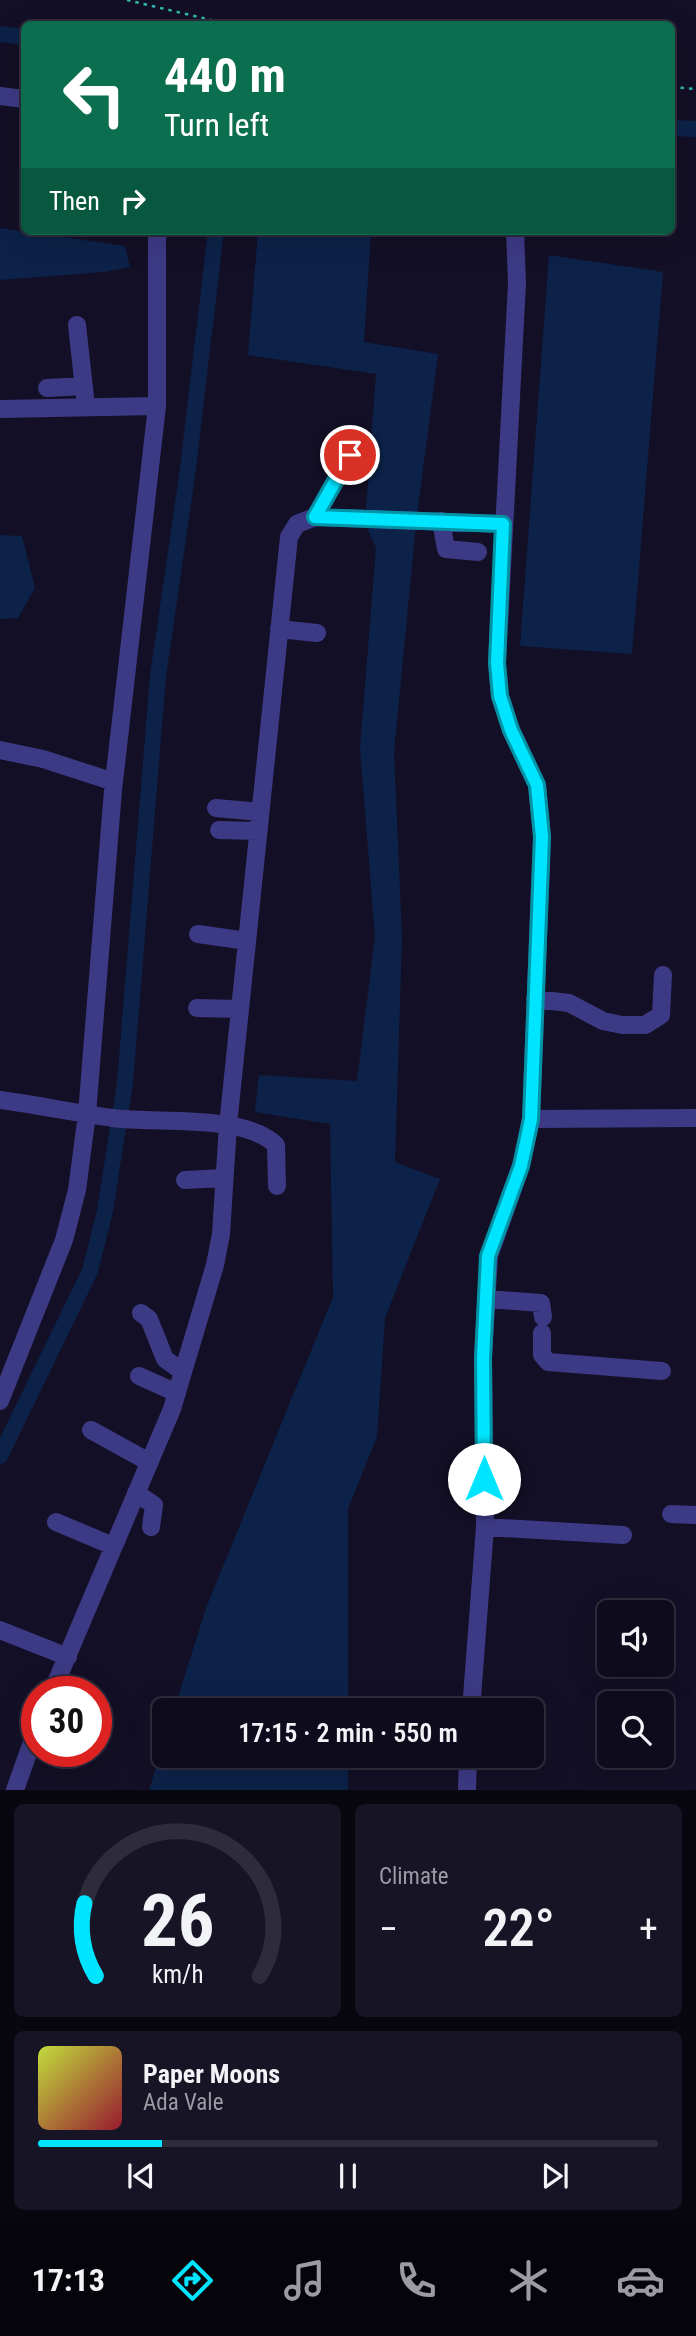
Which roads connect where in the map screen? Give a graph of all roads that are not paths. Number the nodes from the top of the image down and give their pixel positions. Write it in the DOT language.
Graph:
graph roads {
  1 [pos="0,96"];
  2 [pos="21,99"];
  3 [pos="157,235"];
  4 [pos="515,235"];
  5 [pos="77,325"];
  6 [pos="84,386"];
  7 [pos="47,388"];
  8 [pos="157,406"];
  9 [pos="86,407"];
  10 [pos="0,409"];
  11 [pos="350,455"];
  12 [pos="315,517"];
  13 [pos="442,521"];
  14 [pos="503,524"];
  15 [pos="478,552"];
  16 [pos="279,629"];
  17 [pos="317,633"];
  18 [pos="0,750"];
  19 [pos="114,782"];
  20 [pos="216,808"];
  21 [pos="260,812"];
  22 [pos="219,830"];
  23 [pos="258,831"];
  24 [pos="198,934"];
  25 [pos="247,941"];
  26 [pos="663,975"];
  27 [pos="536,999"];
  28 [pos="197,1007"];
  29 [pos="240,1009"];
  30 [pos="1,1100"];
  31 [pos="87,1114"];
  32 [pos="696,1118"];
  33 [pos="531,1119"];
  34 [pos="228,1125"];
  35 [pos="225,1178"];
  36 [pos="185,1180"];
  37 [pos="277,1186"];
  38 [pos="486,1299"];
  39 [pos="141,1312"];
  40 [pos="8,1360"];
  41 [pos="662,1371"];
  42 [pos="183,1372"];
  43 [pos="139,1376"];
  44 [pos="177,1392"];
  45 [pos="0,1401"];
  46 [pos="91,1430"];
  47 [pos="149,1462"];
  48 [pos="136,1493"];
  49 [pos="671,1514"];
  50 [pos="696,1515"];
  51 [pos="56,1522"];
  52 [pos="151,1527"];
  53 [pos="485,1527"];
  54 [pos="623,1535"];
  55 [pos="113,1546"];
  56 [pos="0,1630"];
  57 [pos="68,1657"];
  58 [pos="59,1676"];
  59 [pos="472,1698"];
  60 [pos="23,1767"];
  61 [pos="468,1768"];
  62 [pos="15,1790"];
  63 [pos="467,1790"];
  1 -- 2 [label="street"];
  3 -- 8 [label="street"];
  4 -- 14 [label="street"];
  5 -- 6 [label="street"];
  6 -- 7 [label="street"];
  6 -- 9 [label="street"];
  8 -- 9 [label="street"];
  8 -- 19 [label="street"];
  9 -- 10 [label="street"];
  11 -- 12 [label="street"];
  12 -- 13 [label="street"];
  12 -- 16 [label="street"];
  13 -- 14 [label="street"];
  13 -- 15 [label="street"];
  14 -- 27 [label="street"];
  16 -- 17 [label="street"];
  16 -- 21 [label="street"];
  18 -- 19 [label="street"];
  19 -- 31 [label="street"];
  20 -- 21 [label="street"];
  21 -- 23 [label="street"];
  22 -- 23 [label="street"];
  23 -- 25 [label="street"];
  24 -- 25 [label="street"];
  25 -- 29 [label="street"];
  26 -- 27 [label="street"];
  27 -- 33 [label="street"];
  28 -- 29 [label="street"];
  29 -- 34 [label="street"];
  30 -- 31 [label="street"];
  31 -- 34 [label="street"];
  31 -- 40 [label="street"];
  32 -- 33 [label="street"];
  33 -- 38 [label="street"];
  34 -- 35 [label="street"];
  34 -- 37 [label="street"];
  35 -- 36 [label="street"];
  35 -- 42 [label="street"];
  38 -- 41 [label="street"];
  38 -- 53 [label="street"];
  39 -- 42 [label="street"];
  40 -- 45 [label="street"];
  42 -- 44 [label="street"];
  43 -- 44 [label="street"];
  44 -- 47 [label="street"];
  46 -- 47 [label="street"];
  47 -- 48 [label="street"];
  48 -- 52 [label="street"];
  48 -- 55 [label="street"];
  49 -- 50 [label="street"];
  51 -- 55 [label="street"];
  53 -- 54 [label="street"];
  53 -- 59 [label="street"];
  55 -- 57 [label="street"];
  56 -- 57 [label="street"];
  57 -- 58 [label="street"];
  60 -- 62 [label="street"];
  61 -- 63 [label="street"];
}
